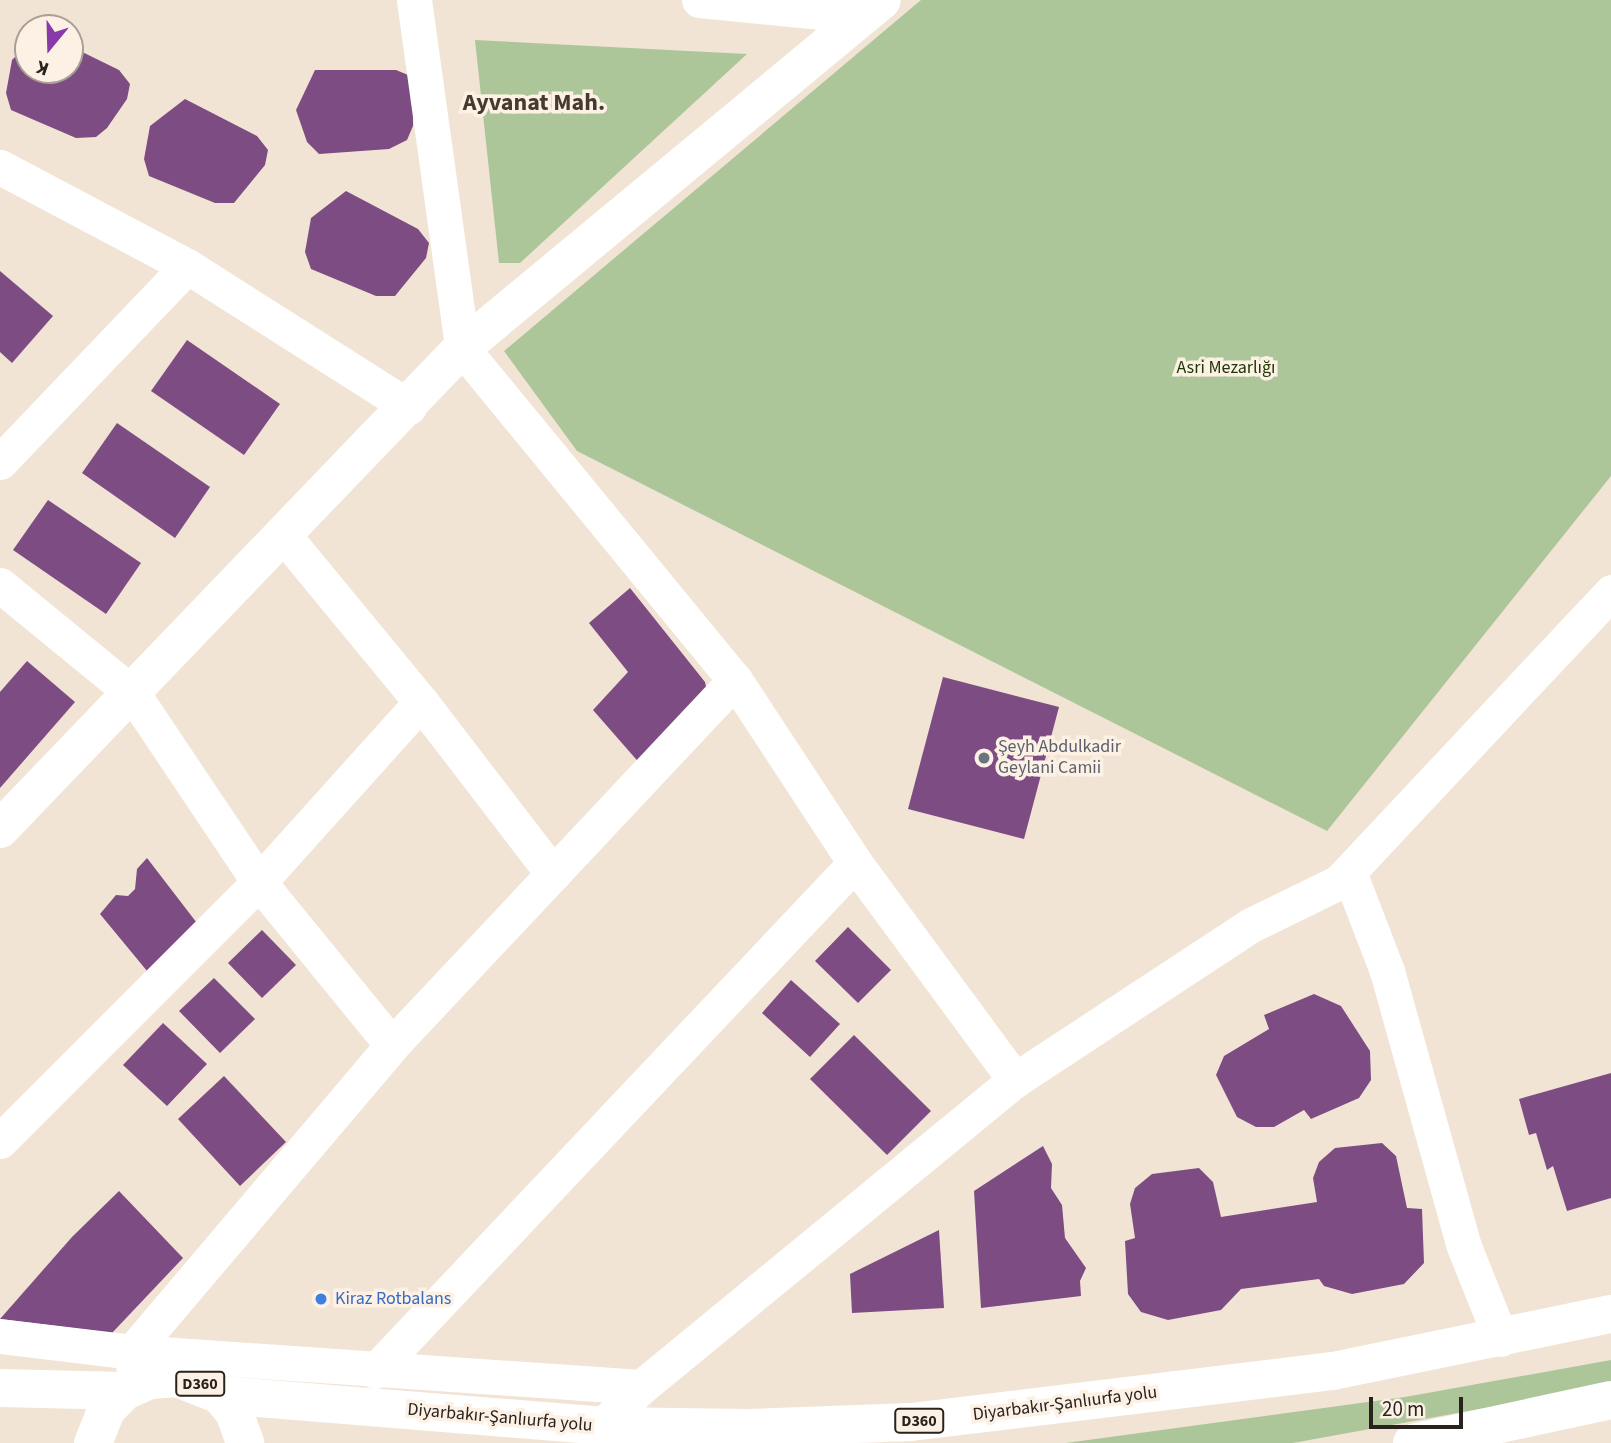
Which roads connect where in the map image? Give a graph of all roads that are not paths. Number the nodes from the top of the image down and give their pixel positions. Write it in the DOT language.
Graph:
graph roads {
  1 [pos="414,0"];
  2 [pos="699,0"];
  3 [pos="759,3"];
  4 [pos="872,8"];
  5 [pos="0,167"];
  6 [pos="187,266"];
  7 [pos="462,348"];
  8 [pos="409,407"];
  9 [pos="0,462"];
  10 [pos="285,537"];
  11 [pos="0,585"];
  12 [pos="1611,592"];
  13 [pos="735,680"];
  14 [pos="133,694"];
  15 [pos="421,702"];
  16 [pos="0,829"];
  17 [pos="855,863"];
  18 [pos="1349,872"];
  19 [pos="553,874"];
  20 [pos="259,882"];
  21 [pos="392,1045"];
  22 [pos="1015,1080"];
  23 [pos="0,1141"];
  24 [pos="1611,1314"];
  25 [pos="0,1336"];
  26 [pos="1501,1339"];
  27 [pos="375,1371"];
  28 [pos="131,1377"];
  29 [pos="641,1387"];
  30 [pos="0,1388"];
  31 [pos="220,1395"];
  32 [pos="1611,1400"];
  33 [pos="602,1426"];
  34 [pos="1474,1437"];
  35 [pos="93,1443"];
  36 [pos="245,1443"];
  37 [pos="1412,1443"];
  1 -- 7 [label="street"];
  2 -- 3 [label="street"];
  3 -- 4 [label="street"];
  4 -- 7 [label="main road"];
  5 -- 6 [label="street"];
  6 -- 8 [label="street"];
  6 -- 9 [label="street"];
  7 -- 8 [label="main road"];
  7 -- 13 [label="street"];
  8 -- 10 [label="main road"];
  10 -- 14 [label="main road"];
  10 -- 15 [label="street"];
  11 -- 14 [label="street"];
  12 -- 18 [label="street"];
  13 -- 17 [label="street"];
  13 -- 19 [label="street"];
  14 -- 16 [label="main road"];
  14 -- 20 [label="street"];
  15 -- 19 [label="street"];
  15 -- 20 [label="street"];
  17 -- 22 [label="street"];
  17 -- 27 [label="street"];
  18 -- 22 [label="street"];
  18 -- 26 [label="street"];
  19 -- 21 [label="street"];
  20 -- 21 [label="street"];
  20 -- 23 [label="street"];
  21 -- 28 [label="street"];
  22 -- 29 [label="street"];
  24 -- 26 [label="main road, Diyarbakır-Şanlıurfa yolu / D360"];
  25 -- 28 [label="street"];
  26 -- 33 [label="main road, Diyarbakır-Şanlıurfa yolu / D360"];
  27 -- 28 [label="street"];
  27 -- 29 [label="street"];
  28 -- 30 [label="main road, D360"];
  28 -- 31 [label="main road, D360"];
  28 -- 35 [label="main road"];
  29 -- 33 [label="street"];
  31 -- 33 [label="main road, Diyarbakır-Şanlıurfa yolu / D360"];
  31 -- 36 [label="main road, D360"];
  32 -- 34 [label="main road"];
  34 -- 37 [label="main road"];
}
